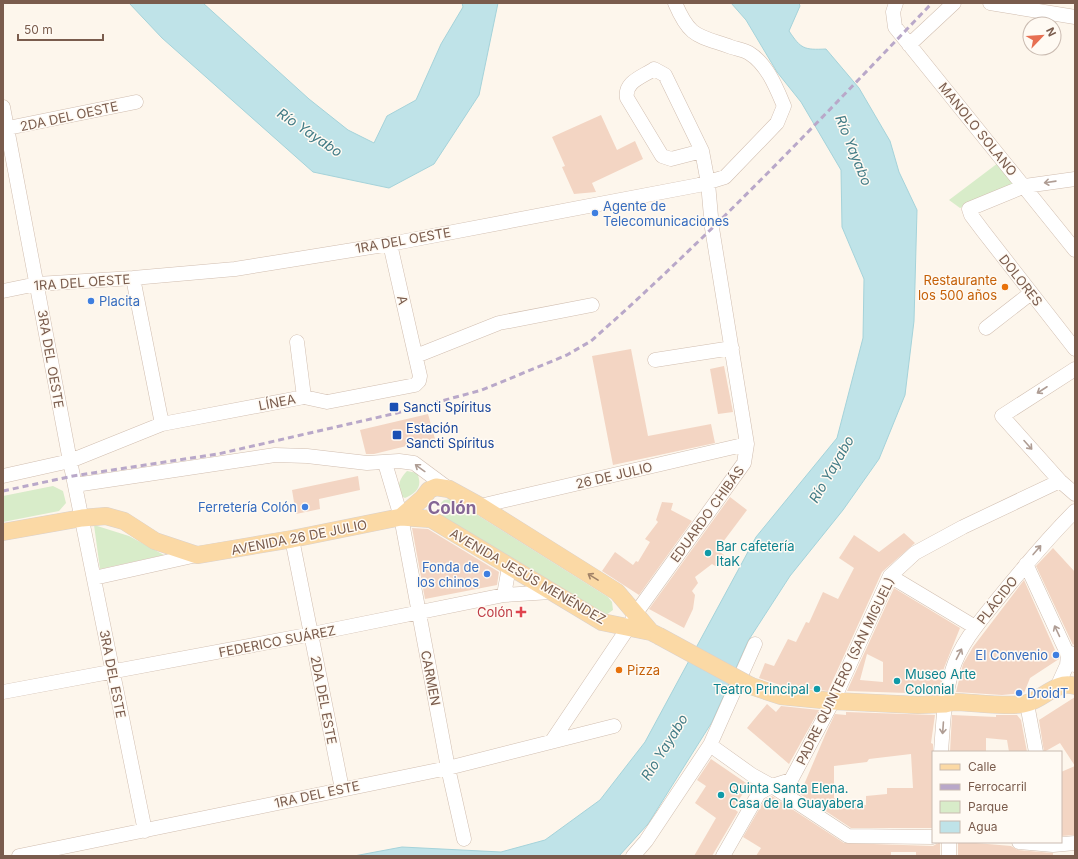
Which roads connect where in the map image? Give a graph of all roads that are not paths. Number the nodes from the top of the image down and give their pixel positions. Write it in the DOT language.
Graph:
graph roads {
  1 [pos="675,3"];
  2 [pos="896,3"];
  3 [pos="954,3"];
  4 [pos="990,3"];
  5 [pos="1075,17"];
  6 [pos="909,45"];
  7 [pos="136,102"];
  8 [pos="3,107"];
  9 [pos="5,129"];
  10 [pos="702,151"];
  11 [pos="1075,179"];
  12 [pos="708,183"];
  13 [pos="1025,186"];
  14 [pos="390,244"];
  15 [pos="1075,250"];
  16 [pos="133,278"];
  17 [pos="37,284"];
  18 [pos="3,291"];
  19 [pos="1031,293"];
  20 [pos="592,305"];
  21 [pos="986,328"];
  22 [pos="297,342"];
  23 [pos="732,348"];
  24 [pos="1075,348"];
  25 [pos="416,356"];
  26 [pos="655,360"];
  27 [pos="1075,369"];
  28 [pos="304,396"];
  29 [pos="162,424"];
  30 [pos="748,444"];
  31 [pos="70,461"];
  32 [pos="385,462"];
  33 [pos="3,476"];
  34 [pos="1060,481"];
  35 [pos="74,485"];
  36 [pos="449,489"];
  37 [pos="1075,494"];
  38 [pos="423,498"];
  39 [pos="480,506"];
  40 [pos="1075,511"];
  41 [pos="401,517"];
  42 [pos="82,518"];
  43 [pos="431,519"];
  44 [pos="3,532"];
  45 [pos="292,540"];
  46 [pos="197,555"];
  47 [pos="1026,564"];
  48 [pos="510,568"];
  49 [pos="890,576"];
  50 [pos="94,578"];
  51 [pos="551,592"];
  52 [pos="617,592"];
  53 [pos="504,595"];
  54 [pos="418,612"];
  55 [pos="636,613"];
  56 [pos="602,622"];
  57 [pos="976,627"];
  58 [pos="628,628"];
  59 [pos="312,634"];
  60 [pos="655,634"];
  61 [pos="755,644"];
  62 [pos="1073,657"];
  63 [pos="113,673"];
  64 [pos="1075,686"];
  65 [pos="1057,687"];
  66 [pos="3,692"];
  67 [pos="833,701"];
  68 [pos="945,704"];
  69 [pos="1027,704"];
  70 [pos="614,726"];
  71 [pos="552,741"];
  72 [pos="710,746"];
  73 [pos="942,751"];
  74 [pos="1036,751"];
  75 [pos="448,768"];
  76 [pos="772,786"];
  77 [pos="342,789"];
  78 [pos="145,831"];
  79 [pos="932,837"];
  80 [pos="464,839"];
  81 [pos="949,843"];
  82 [pos="1025,843"];
  83 [pos="1075,843"];
  84 [pos="1054,848"];
  85 [pos="19,856"];
  86 [pos="633,856"];
  87 [pos="723,856"];
  88 [pos="949,856"];
  1 -- 12 [label="street, 1RA DEL OESTE"];
  2 -- 6 [label="street, MANOLO SOLANO"];
  3 -- 6 [label="street"];
  4 -- 5 [label="street"];
  6 -- 13 [label="street, MANOLO SOLANO"];
  7 -- 9 [label="street, 2DA DEL OESTE"];
  8 -- 9 [label="street, 3RA DEL OESTE"];
  9 -- 17 [label="street, 3RA DEL OESTE"];
  10 -- 10 [label="street, EDUARDO CHIBÁS"];
  10 -- 12 [label="street, EDUARDO CHIBÁS"];
  11 -- 13 [label="street, one-way"];
  12 -- 14 [label="street, 1RA DEL OESTE"];
  12 -- 23 [label="street, EDUARDO CHIBÁS"];
  13 -- 15 [label="street, MANOLO SOLANO"];
  13 -- 19 [label="street, DOLORES"];
  14 -- 16 [label="street, 1RA DEL OESTE"];
  14 -- 25 [label="street, A"];
  16 -- 17 [label="street, 1RA DEL OESTE"];
  16 -- 29 [label="street"];
  17 -- 18 [label="street, 1RA DEL OESTE"];
  17 -- 31 [label="street, 3RA DEL OESTE"];
  19 -- 21 [label="street"];
  19 -- 24 [label="street, DOLORES"];
  20 -- 25 [label="street"];
  22 -- 28 [label="street"];
  23 -- 26 [label="street"];
  23 -- 30 [label="street, EDUARDO CHIBÁS"];
  25 -- 28 [label="street, LÍNEA"];
  27 -- 34 [label="street, one-way"];
  28 -- 29 [label="street, LÍNEA"];
  29 -- 31 [label="street, LÍNEA"];
  30 -- 39 [label="street, 26 DE JULIO"];
  30 -- 55 [label="street, EDUARDO CHIBÁS"];
  31 -- 33 [label="street, LÍNEA"];
  31 -- 35 [label="street, 3RA DEL OESTE"];
  32 -- 35 [label="street"];
  36 -- 32 [label="street, one-way"];
  32 -- 41 [label="street"];
  34 -- 37 [label="street"];
  34 -- 49 [label="street, PADRE QUINTERO (SAN MIGUEL)"];
  35 -- 42 [label="street, 3RA DEL OESTE"];
  36 -- 38 [label="main road"];
  36 -- 39 [label="main road"];
  38 -- 41 [label="main road, AVENIDA 26 DE JULIO"];
  38 -- 43 [label="main road"];
  52 -- 39 [label="main road, one-way"];
  47 -- 40 [label="street, PLÁCIDO, one-way"];
  41 -- 43 [label="main road, AVENIDA 26 DE JULIO"];
  41 -- 45 [label="main road, AVENIDA 26 DE JULIO"];
  41 -- 54 [label="street, CARMEN"];
  42 -- 44 [label="main road, AVENIDA 26 DE JULIO"];
  42 -- 46 [label="main road, AVENIDA 26 DE JULIO"];
  42 -- 50 [label="street, 3RA DEL ESTE"];
  43 -- 48 [label="main road, AVENIDA JESÚS MENÉNDEZ"];
  45 -- 46 [label="main road, AVENIDA 26 DE JULIO"];
  45 -- 59 [label="street, 2DA DEL ESTE"];
  46 -- 50 [label="street, AVENIDA 26 DE JULIO"];
  47 -- 57 [label="street, PLÁCIDO"];
  62 -- 47 [label="street, one-way"];
  48 -- 51 [label="main road, AVENIDA JESÚS MENÉNDEZ"];
  48 -- 53 [label="street"];
  49 -- 57 [label="street"];
  49 -- 67 [label="street, PADRE QUINTERO (SAN MIGUEL)"];
  50 -- 63 [label="street, 3RA DEL ESTE"];
  51 -- 53 [label="street, FEDERICO SUÁREZ"];
  51 -- 56 [label="main road, AVENIDA JESÚS MENÉNDEZ"];
  52 -- 55 [label="main road"];
  52 -- 56 [label="main road"];
  53 -- 54 [label="street, FEDERICO SUÁREZ"];
  54 -- 59 [label="street, FEDERICO SUÁREZ"];
  54 -- 75 [label="street, CARMEN"];
  55 -- 58 [label="street, EDUARDO CHIBÁS"];
  55 -- 60 [label="main road"];
  56 -- 58 [label="main road, AVENIDA JESÚS MENÉNDEZ"];
  68 -- 57 [label="street, PLÁCIDO, one-way"];
  58 -- 60 [label="main road, AVENIDA JESÚS MENÉNDEZ"];
  58 -- 71 [label="street, EDUARDO CHIBÁS"];
  59 -- 63 [label="street, FEDERICO SUÁREZ"];
  59 -- 77 [label="street, 2DA DEL ESTE"];
  60 -- 67 [label="main road, bridge"];
  61 -- 72 [label="street"];
  62 -- 65 [label="street"];
  63 -- 66 [label="street, FEDERICO SUÁREZ"];
  63 -- 78 [label="street, 3RA DEL ESTE"];
  64 -- 65 [label="main road"];
  65 -- 69 [label="main road"];
  67 -- 68 [label="main road"];
  67 -- 76 [label="street, PADRE QUINTERO (SAN MIGUEL)"];
  68 -- 69 [label="main road"];
  68 -- 73 [label="street, PLÁCIDO, one-way"];
  69 -- 74 [label="street"];
  70 -- 71 [label="street, 1RA DEL ESTE"];
  71 -- 75 [label="street, 1RA DEL ESTE"];
  72 -- 76 [label="street"];
  72 -- 86 [label="street"];
  75 -- 77 [label="street, 1RA DEL ESTE"];
  75 -- 80 [label="street, CARMEN"];
  76 -- 79 [label="street"];
  76 -- 87 [label="street, PADRE QUINTERO (SAN MIGUEL)"];
  77 -- 78 [label="street, 1RA DEL ESTE"];
  78 -- 85 [label="street, 1RA DEL ESTE"];
  81 -- 88 [label="street"];
  82 -- 84 [label="street"];
  83 -- 84 [label="street"];
}
